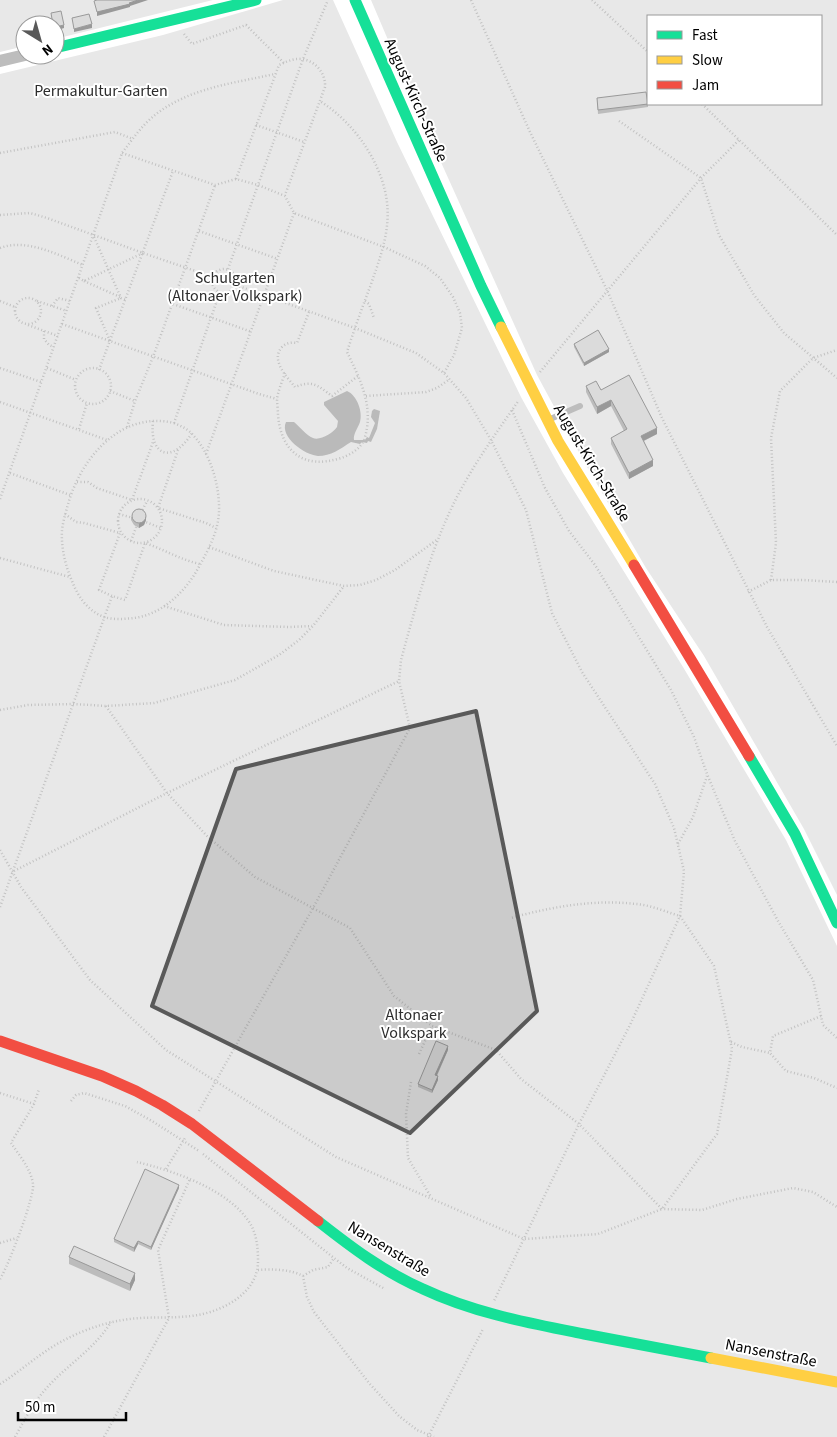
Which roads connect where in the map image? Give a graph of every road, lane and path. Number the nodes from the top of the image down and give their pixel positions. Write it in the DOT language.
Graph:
graph roads {
  1 [pos="256,0"];
  2 [pos="332,0"];
  3 [pos="355,0"];
  4 [pos="472,0"];
  5 [pos="592,0"];
  6 [pos="327,1"];
  7 [pos="183,33"];
  8 [pos="65,46"];
  9 [pos="647,51"];
  10 [pos="15,57"];
  11 [pos="303,59"];
  12 [pos="0,61"];
  13 [pos="284,63"];
  14 [pos="275,74"];
  15 [pos="320,100"];
  16 [pos="703,105"];
  17 [pos="618,120"];
  18 [pos="256,125"];
  19 [pos="277,132"];
  20 [pos="133,140"];
  21 [pos="740,140"];
  22 [pos="304,142"];
  23 [pos="0,153"];
  24 [pos="122,153"];
  25 [pos="173,171"];
  26 [pos="236,178"];
  27 [pos="700,178"];
  28 [pos="215,185"];
  29 [pos="258,185"];
  30 [pos="285,196"];
  31 [pos="294,212"];
  32 [pos="0,215"];
  33 [pos="199,231"];
  34 [pos="93,235"];
  35 [pos="837,235"];
  36 [pos="238,245"];
  37 [pos="384,247"];
  38 [pos="0,248"];
  39 [pos="143,253"];
  40 [pos="278,259"];
  41 [pos="83,265"];
  42 [pos="185,268"];
  43 [pos="109,269"];
  44 [pos="228,269"];
  45 [pos="213,277"];
  46 [pos="78,278"];
  47 [pos="84,281"];
  48 [pos="236,285"];
  49 [pos="607,290"];
  50 [pos="220,292"];
  51 [pos="265,295"];
  52 [pos="121,298"];
  53 [pos="34,300"];
  54 [pos="126,300"];
  55 [pos="0,301"];
  56 [pos="70,301"];
  57 [pos="364,301"];
  58 [pos="172,304"];
  59 [pos="52,306"];
  60 [pos="16,307"];
  61 [pos="66,312"];
  62 [pos="309,312"];
  63 [pos="211,318"];
  64 [pos="374,318"];
  65 [pos="25,324"];
  66 [pos="62,324"];
  67 [pos="355,328"];
  68 [pos="44,331"];
  69 [pos="252,332"];
  70 [pos="58,336"];
  71 [pos="111,342"];
  72 [pos="54,347"];
  73 [pos="837,350"];
  74 [pos="153,356"];
  75 [pos="813,358"];
  76 [pos="0,368"];
  77 [pos="47,368"];
  78 [pos="99,370"];
  79 [pos="192,371"];
  80 [pos="444,373"];
  81 [pos="285,374"];
  82 [pos="359,376"];
  83 [pos="837,378"];
  84 [pos="76,380"];
  85 [pos="450,380"];
  86 [pos="42,382"];
  87 [pos="232,385"];
  88 [pos="529,386"];
  89 [pos="110,390"];
  90 [pos="366,396"];
  91 [pos="277,399"];
  92 [pos="135,401"];
  93 [pos="0,402"];
  94 [pos="87,403"];
  95 [pos="580,406"];
  96 [pos="512,410"];
  97 [pos="31,412"];
  98 [pos="153,420"];
  99 [pos="547,421"];
  100 [pos="174,423"];
  101 [pos="127,427"];
  102 [pos="79,429"];
  103 [pos="192,433"];
  104 [pos="107,440"];
  105 [pos="491,440"];
  106 [pos="153,442"];
  107 [pos="178,450"];
  108 [pos="206,454"];
  109 [pos="10,473"];
  110 [pos="77,482"];
  111 [pos="1,493"];
  112 [pos="70,495"];
  113 [pos="0,499"];
  114 [pos="132,500"];
  115 [pos="147,501"];
  116 [pos="158,508"];
  117 [pos="66,514"];
  118 [pos="119,514"];
  119 [pos="139,520"];
  120 [pos="161,528"];
  121 [pos="216,528"];
  122 [pos="120,533"];
  123 [pos="438,539"];
  124 [pos="131,541"];
  125 [pos="145,543"];
  126 [pos="209,547"];
  127 [pos="0,558"];
  128 [pos="200,564"];
  129 [pos="70,577"];
  130 [pos="771,580"];
  131 [pos="837,582"];
  132 [pos="344,586"];
  133 [pos="748,592"];
  134 [pos="112,596"];
  135 [pos="164,606"];
  136 [pos="105,617"];
  137 [pos="313,626"];
  138 [pos="399,681"];
  139 [pos="74,704"];
  140 [pos="106,706"];
  141 [pos="0,710"];
  142 [pos="837,746"];
  143 [pos="707,774"];
  144 [pos="167,793"];
  145 [pos="678,845"];
  146 [pos="0,850"];
  147 [pos="13,872"];
  148 [pos="0,907"];
  149 [pos="313,908"];
  150 [pos="680,916"];
  151 [pos="511,918"];
  152 [pos="837,924"];
  153 [pos="821,1016"];
  154 [pos="432,1026"];
  155 [pos="837,1038"];
  156 [pos="0,1041"];
  157 [pos="730,1042"];
  158 [pos="770,1053"];
  159 [pos="419,1054"];
  160 [pos="216,1082"];
  161 [pos="412,1082"];
  162 [pos="837,1088"];
  163 [pos="39,1089"];
  164 [pos="0,1093"];
  165 [pos="71,1101"];
  166 [pos="34,1104"];
  167 [pos="197,1115"];
  168 [pos="579,1124"];
  169 [pos="186,1136"];
  170 [pos="183,1141"];
  171 [pos="137,1162"];
  172 [pos="166,1169"];
  173 [pos="190,1179"];
  174 [pos="431,1199"];
  175 [pos="837,1207"];
  176 [pos="662,1209"];
  177 [pos="17,1238"];
  178 [pos="524,1239"];
  179 [pos="0,1243"];
  180 [pos="334,1258"];
  181 [pos="258,1270"];
  182 [pos="303,1276"];
  183 [pos="0,1279"];
  184 [pos="388,1291"];
  185 [pos="489,1314"];
  186 [pos="169,1318"];
  187 [pos="111,1322"];
  188 [pos="837,1382"];
  189 [pos="0,1384"];
  190 [pos="428,1436"];
  191 [pos="16,1437"];
  192 [pos="104,1437"];
  193 [pos="434,1437"];
  1 -- 8 [label="street"];
  2 -- 6 [label="path"];
  3 -- 88 [label="street, August-Kirch-Straße"];
  4 -- 49 [label="path"];
  5 -- 9 [label="path"];
  6 -- 11 [label="path"];
  7 -- 13 [label="path"];
  10 -- 12 [label="street"];
  11 -- 13 [label="path"];
  11 -- 15 [label="path"];
  11 -- 19 [label="path"];
  13 -- 14 [label="path"];
  14 -- 18 [label="path"];
  14 -- 20 [label="path"];
  15 -- 22 [label="path"];
  15 -- 37 [label="path"];
  16 -- 21 [label="path"];
  17 -- 27 [label="path"];
  18 -- 19 [label="path"];
  18 -- 26 [label="path"];
  19 -- 22 [label="path"];
  19 -- 29 [label="path"];
  20 -- 23 [label="path"];
  20 -- 24 [label="path"];
  21 -- 27 [label="path"];
  21 -- 35 [label="path"];
  22 -- 30 [label="path"];
  24 -- 25 [label="path"];
  24 -- 34 [label="path"];
  25 -- 28 [label="path"];
  25 -- 39 [label="path"];
  26 -- 28 [label="path"];
  26 -- 29 [label="path"];
  27 -- 49 [label="path"];
  27 -- 75 [label="path"];
  28 -- 33 [label="path"];
  29 -- 30 [label="path"];
  29 -- 36 [label="path"];
  30 -- 31 [label="path"];
  31 -- 37 [label="path"];
  31 -- 40 [label="path"];
  32 -- 34 [label="path"];
  33 -- 36 [label="path"];
  33 -- 42 [label="path"];
  34 -- 39 [label="path"];
  34 -- 41 [label="path"];
  34 -- 43 [label="path"];
  36 -- 40 [label="path"];
  36 -- 44 [label="path"];
  37 -- 57 [label="path"];
  37 -- 80 [label="path"];
  38 -- 41 [label="path"];
  39 -- 42 [label="path"];
  39 -- 43 [label="path"];
  39 -- 54 [label="path"];
  40 -- 51 [label="path"];
  41 -- 46 [label="path"];
  42 -- 45 [label="path"];
  42 -- 58 [label="path"];
  43 -- 47 [label="path"];
  43 -- 52 [label="path"];
  44 -- 45 [label="path"];
  44 -- 48 [label="path"];
  45 -- 50 [label="path"];
  46 -- 47 [label="path"];
  46 -- 56 [label="path"];
  47 -- 52 [label="path"];
  48 -- 50 [label="path"];
  48 -- 51 [label="path"];
  49 -- 88 [label="path"];
  49 -- 133 [label="path"];
  50 -- 63 [label="path"];
  51 -- 62 [label="path"];
  51 -- 69 [label="path"];
  52 -- 54 [label="path"];
  52 -- 71 [label="path"];
  53 -- 59 [label="path"];
  53 -- 60 [label="path"];
  53 -- 65 [label="path"];
  54 -- 71 [label="path"];
  55 -- 60 [label="path"];
  56 -- 59 [label="path"];
  56 -- 61 [label="path"];
  57 -- 64 [label="path"];
  57 -- 67 [label="path"];
  58 -- 63 [label="path"];
  58 -- 74 [label="path"];
  59 -- 61 [label="path"];
  60 -- 65 [label="path"];
  61 -- 66 [label="path"];
  62 -- 67 [label="path"];
  62 -- 81 [label="path"];
  63 -- 69 [label="path"];
  63 -- 79 [label="path"];
  65 -- 68 [label="path"];
  66 -- 70 [label="path"];
  66 -- 71 [label="path"];
  67 -- 80 [label="path"];
  67 -- 82 [label="path"];
  68 -- 70 [label="path"];
  68 -- 72 [label="path"];
  69 -- 87 [label="path"];
  70 -- 72 [label="path"];
  71 -- 74 [label="path"];
  71 -- 78 [label="path"];
  72 -- 77 [label="path"];
  73 -- 75 [label="path"];
  74 -- 79 [label="path"];
  74 -- 92 [label="path"];
  75 -- 83 [label="path"];
  75 -- 130 [label="path"];
  76 -- 86 [label="path"];
  77 -- 84 [label="path"];
  77 -- 86 [label="path"];
  78 -- 84 [label="path"];
  78 -- 89 [label="path"];
  79 -- 87 [label="path"];
  79 -- 100 [label="path"];
  80 -- 85 [label="path"];
  81 -- 82 [label="path"];
  81 -- 91 [label="path"];
  82 -- 90 [label="path"];
  84 -- 94 [label="path"];
  85 -- 90 [label="path"];
  85 -- 105 [label="path"];
  86 -- 97 [label="path"];
  87 -- 91 [label="path"];
  87 -- 108 [label="path"];
  88 -- 96 [label="path"];
  88 -- 99 [label="street, August-Kirch-Straße"];
  89 -- 92 [label="path"];
  89 -- 94 [label="path"];
  90 -- 91 [label="path"];
  92 -- 101 [label="path"];
  93 -- 97 [label="path"];
  94 -- 102 [label="path"];
  95 -- 99 [label="lane"];
  96 -- 105 [label="path"];
  96 -- 143 [label="path"];
  97 -- 102 [label="path"];
  97 -- 109 [label="path"];
  98 -- 100 [label="path"];
  98 -- 101 [label="path"];
  98 -- 106 [label="path"];
  99 -- 152 [label="street, August-Kirch-Straße"];
  100 -- 103 [label="path"];
  101 -- 104 [label="path"];
  102 -- 104 [label="path"];
  103 -- 107 [label="path"];
  103 -- 108 [label="path"];
  104 -- 110 [label="path"];
  105 -- 123 [label="path"];
  105 -- 145 [label="path"];
  106 -- 107 [label="path"];
  106 -- 114 [label="path"];
  107 -- 116 [label="path"];
  108 -- 121 [label="path"];
  109 -- 111 [label="path"];
  109 -- 112 [label="path"];
  110 -- 112 [label="path"];
  110 -- 114 [label="path"];
  111 -- 113 [label="path"];
  112 -- 117 [label="path"];
  114 -- 115 [label="path"];
  114 -- 118 [label="path"];
  115 -- 116 [label="path"];
  115 -- 119 [label="path"];
  116 -- 120 [label="path"];
  116 -- 121 [label="path"];
  117 -- 122 [label="path"];
  117 -- 129 [label="path"];
  118 -- 119 [label="path"];
  118 -- 122 [label="path"];
  119 -- 120 [label="path"];
  119 -- 124 [label="path"];
  120 -- 125 [label="path"];
  121 -- 126 [label="path"];
  122 -- 124 [label="path"];
  122 -- 134 [label="path"];
  123 -- 132 [label="path"];
  123 -- 138 [label="path"];
  124 -- 125 [label="path"];
  125 -- 128 [label="path"];
  125 -- 134 [label="path"];
  126 -- 128 [label="path"];
  126 -- 132 [label="path"];
  127 -- 129 [label="path"];
  128 -- 135 [label="path"];
  129 -- 136 [label="path"];
  130 -- 131 [label="path"];
  130 -- 133 [label="path"];
  132 -- 137 [label="path"];
  133 -- 142 [label="path"];
  134 -- 136 [label="path"];
  135 -- 136 [label="path"];
  135 -- 137 [label="path"];
  136 -- 139 [label="path"];
  137 -- 140 [label="path"];
  138 -- 144 [label="path"];
  138 -- 149 [label="path"];
  139 -- 140 [label="path"];
  139 -- 141 [label="path"];
  139 -- 147 [label="path"];
  140 -- 144 [label="path"];
  143 -- 145 [label="path"];
  143 -- 153 [label="path"];
  144 -- 147 [label="path"];
  144 -- 149 [label="path"];
  145 -- 150 [label="path"];
  146 -- 147 [label="path"];
  147 -- 148 [label="path"];
  147 -- 160 [label="path"];
  149 -- 154 [label="path"];
  149 -- 160 [label="path"];
  150 -- 151 [label="path"];
  150 -- 157 [label="path"];
  150 -- 168 [label="path"];
  153 -- 155 [label="path"];
  153 -- 158 [label="path"];
  154 -- 159 [label="path"];
  154 -- 168 [label="path"];
  156 -- 185 [label="street, Nansenstraße"];
  157 -- 158 [label="path"];
  157 -- 176 [label="path"];
  158 -- 162 [label="path"];
  160 -- 167 [label="path"];
  160 -- 174 [label="path"];
  161 -- 174 [label="path"];
  163 -- 166 [label="path"];
  164 -- 166 [label="path"];
  165 -- 170 [label="path"];
  166 -- 177 [label="path"];
  168 -- 176 [label="path"];
  168 -- 178 [label="path"];
  169 -- 170 [label="path"];
  170 -- 172 [label="path"];
  170 -- 180 [label="path"];
  171 -- 172 [label="path"];
  172 -- 173 [label="path"];
  173 -- 181 [label="path"];
  173 -- 186 [label="path"];
  174 -- 178 [label="path"];
  175 -- 176 [label="path"];
  176 -- 178 [label="path"];
  177 -- 179 [label="path"];
  177 -- 183 [label="path"];
  178 -- 185 [label="path"];
  180 -- 182 [label="path"];
  180 -- 184 [label="path"];
  181 -- 182 [label="path"];
  181 -- 186 [label="path"];
  182 -- 190 [label="path"];
  185 -- 188 [label="street, Nansenstraße"];
  185 -- 190 [label="path"];
  186 -- 187 [label="path"];
  186 -- 192 [label="path"];
  187 -- 189 [label="path"];
  187 -- 191 [label="path"];
  190 -- 193 [label="path"];
}
